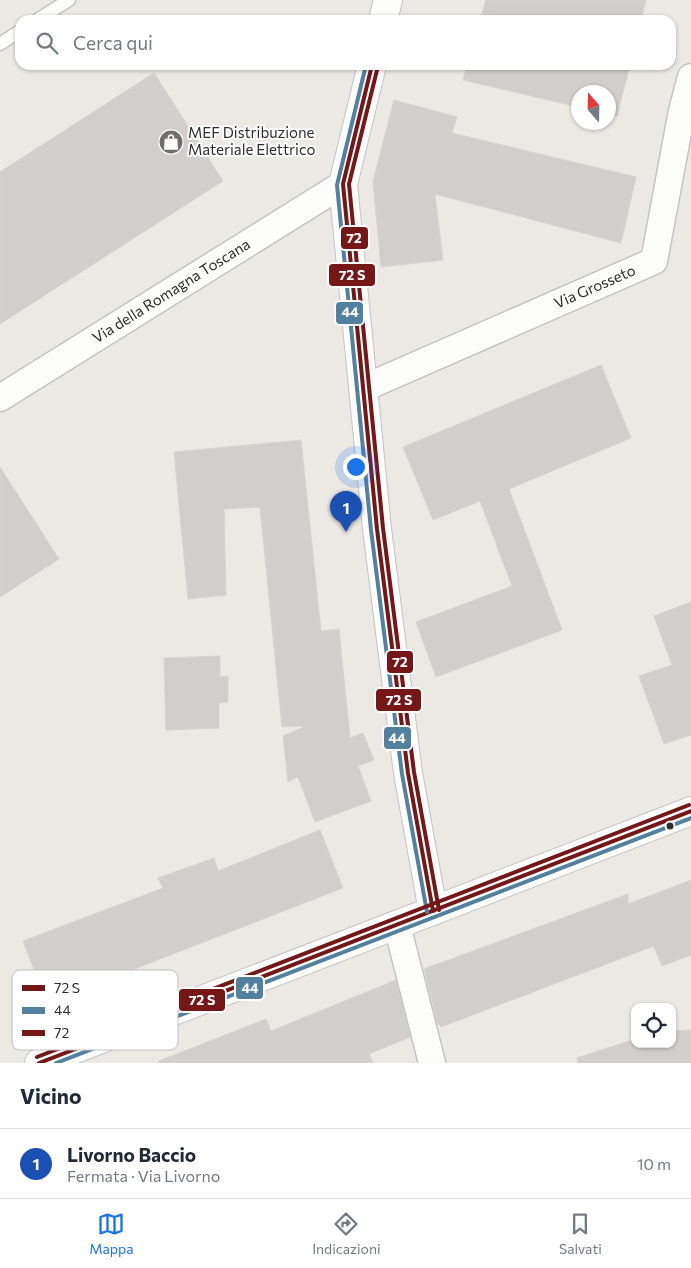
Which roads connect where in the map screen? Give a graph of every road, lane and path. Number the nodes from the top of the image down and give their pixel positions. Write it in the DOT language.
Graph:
graph roads {
  1 [pos="69,0"];
  2 [pos="388,0"];
  3 [pos="45,15"];
  4 [pos="384,15"];
  5 [pos="15,34"];
  6 [pos="0,44"];
  7 [pos="371,70"];
  8 [pos="691,77"];
  9 [pos="343,184"];
  10 [pos="364,388"];
  11 [pos="0,398"];
  12 [pos="691,811"];
  13 [pos="433,911"];
  14 [pos="397,925"];
  15 [pos="178,1009"];
  16 [pos="72,1050"];
  17 [pos="38,1063"];
  18 [pos="432,1063"];
  1 -- 3 [label="lane"];
  2 -- 4 [label="street"];
  5 -- 6 [label="lane"];
  7 -- 9 [label="street"];
  8 -- 10 [label="street, Via Grosseto"];
  9 -- 10 [label="street"];
  9 -- 11 [label="street, Via della Romagna Toscana"];
  10 -- 13 [label="street"];
  12 -- 13 [label="street"];
  13 -- 14 [label="street"];
  14 -- 15 [label="street"];
  14 -- 18 [label="street"];
  16 -- 17 [label="street"];
}
